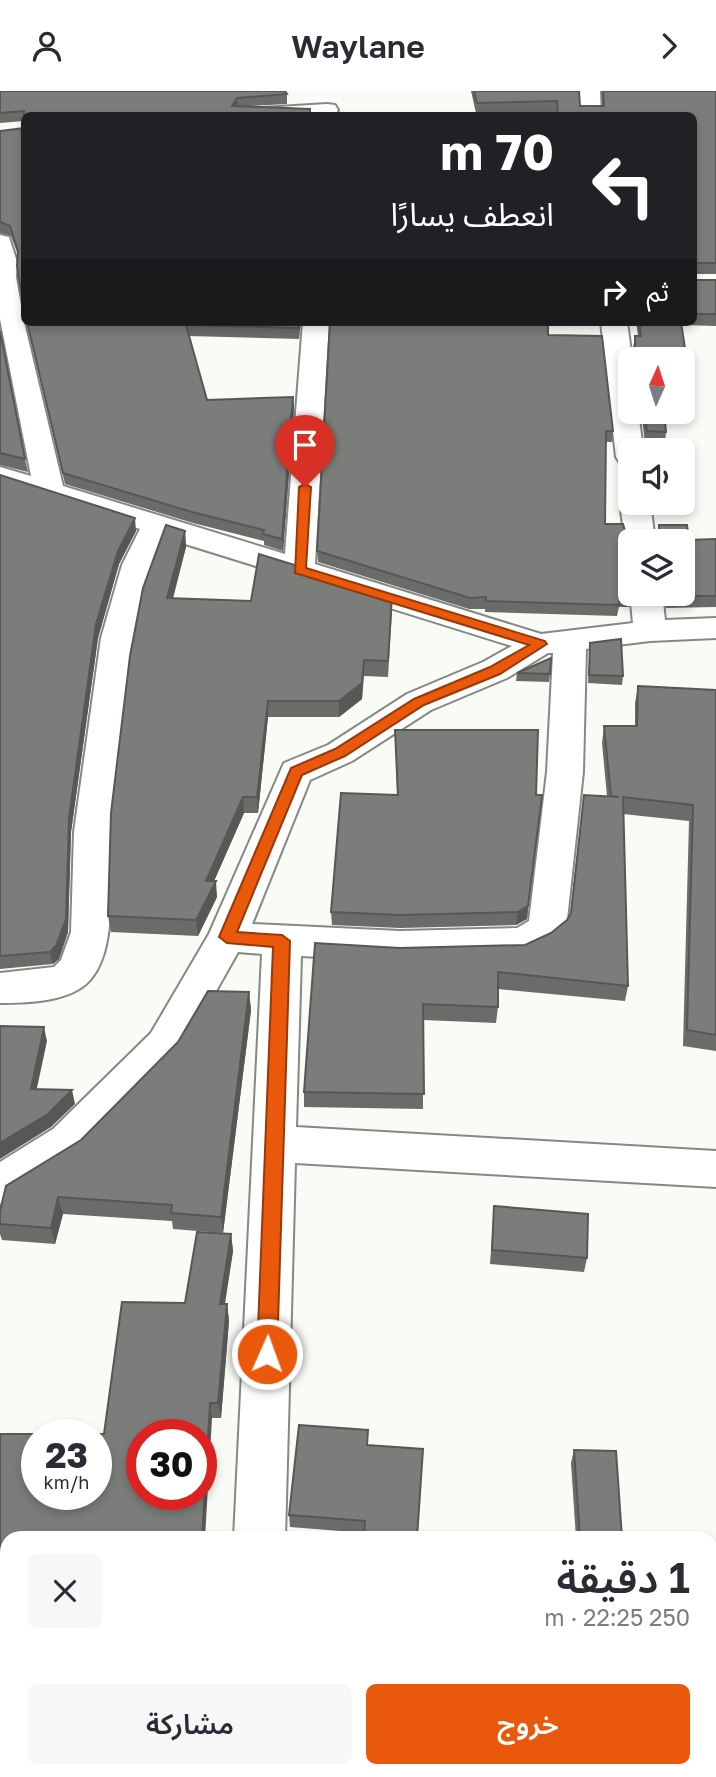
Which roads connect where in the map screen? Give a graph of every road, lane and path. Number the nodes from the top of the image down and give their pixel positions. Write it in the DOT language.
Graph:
graph roads {
  1 [pos="589,91"];
  2 [pos="327,106"];
  3 [pos="273,112"];
  4 [pos="591,112"];
  5 [pos="0,242"];
  6 [pos="14,277"];
  7 [pos="21,320"];
  8 [pos="22,326"];
  9 [pos="316,326"];
  10 [pos="614,326"];
  11 [pos="628,438"];
  12 [pos="0,476"];
  13 [pos="49,491"];
  14 [pos="157,526"];
  15 [pos="299,570"];
  16 [pos="647,606"];
  17 [pos="716,628"];
  18 [pos="650,631"];
  19 [pos="555,643"];
  20 [pos="227,937"];
  21 [pos="282,941"];
  22 [pos="0,988"];
  23 [pos="275,1144"];
  24 [pos="716,1169"];
  25 [pos="0,1185"];
  26 [pos="260,1531"];
  1 -- 4 [label="street"];
  2 -- 3 [label="street"];
  5 -- 6 [label="street"];
  6 -- 7 [label="street"];
  8 -- 13 [label="street"];
  9 -- 15 [label="street"];
  10 -- 11 [label="street"];
  12 -- 13 [label="street"];
  13 -- 14 [label="street"];
  14 -- 15 [label="street"];
  14 -- 22 [label="street"];
  15 -- 19 [label="street"];
  16 -- 18 [label="street"];
  17 -- 18 [label="street"];
  18 -- 19 [label="street"];
  19 -- 20 [label="street"];
  19 -- 21 [label="street"];
  20 -- 21 [label="street"];
  20 -- 25 [label="street"];
  21 -- 23 [label="street"];
  23 -- 24 [label="street"];
  23 -- 26 [label="street"];
}
